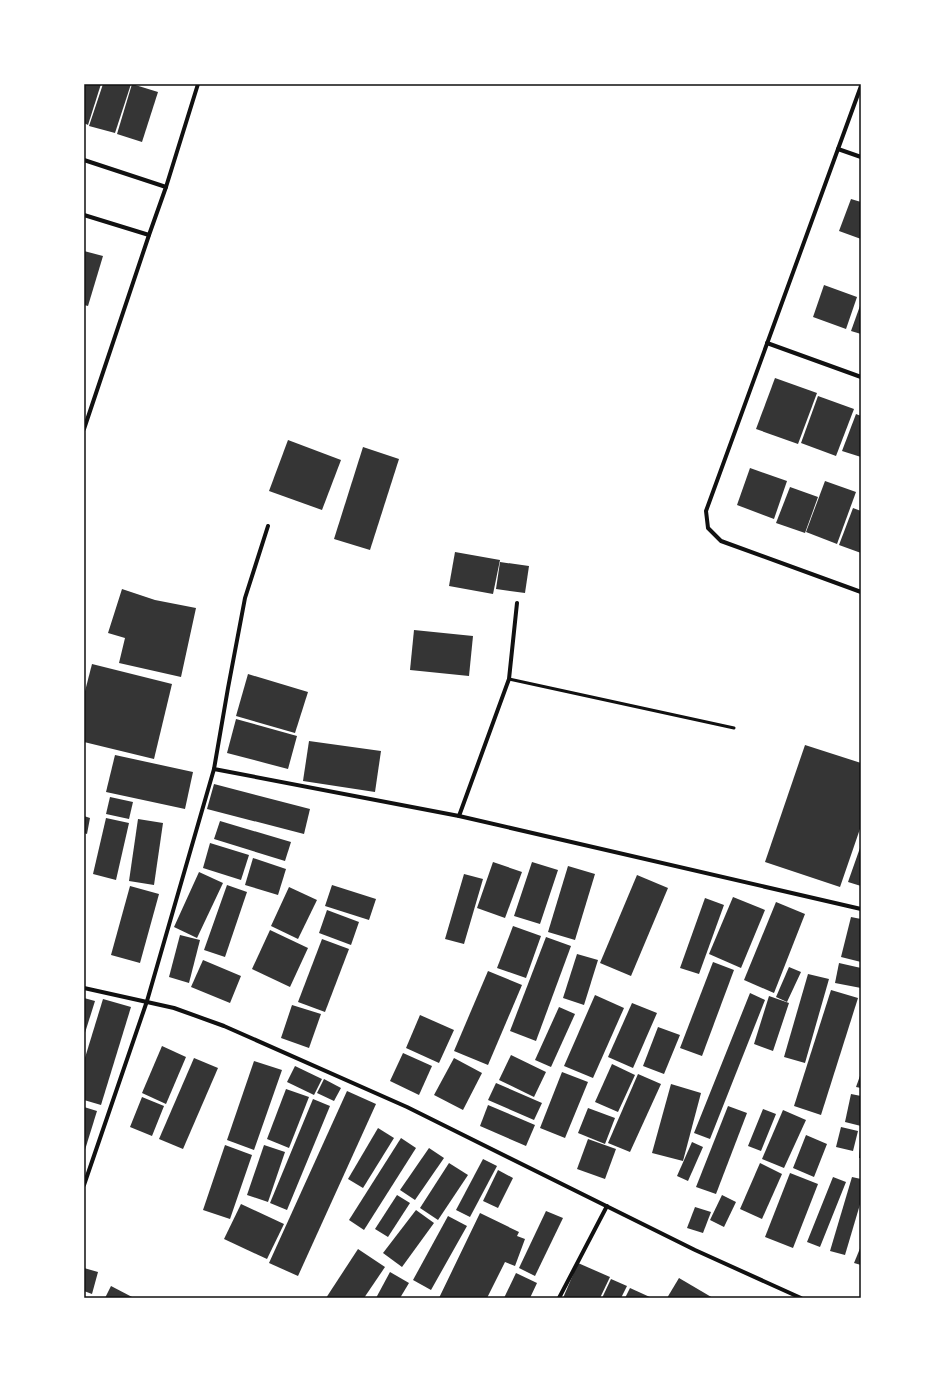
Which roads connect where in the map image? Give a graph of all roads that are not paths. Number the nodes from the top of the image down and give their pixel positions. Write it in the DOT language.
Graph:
graph roads {
  1 [pos="198,84"];
  2 [pos="861,86"];
  3 [pos="838,149"];
  4 [pos="861,157"];
  5 [pos="84,160"];
  6 [pos="166,187"];
  7 [pos="84,215"];
  8 [pos="149,235"];
  9 [pos="767,344"];
  10 [pos="861,377"];
  11 [pos="86,416"];
  12 [pos="84,429"];
  13 [pos="268,526"];
  14 [pos="861,592"];
  15 [pos="517,603"];
  16 [pos="509,679"];
  17 [pos="734,728"];
  18 [pos="214,769"];
  19 [pos="459,816"];
  20 [pos="861,909"];
  21 [pos="84,988"];
  22 [pos="146,1001"];
  23 [pos="84,1185"];
  24 [pos="606,1206"];
  25 [pos="559,1298"];
  26 [pos="801,1298"];
  1 -- 6 [label="street"];
  2 -- 3 [label="street"];
  3 -- 4 [label="street"];
  3 -- 9 [label="street"];
  5 -- 6 [label="street"];
  6 -- 8 [label="street"];
  7 -- 8 [label="street"];
  8 -- 11 [label="street"];
  9 -- 10 [label="street"];
  9 -- 14 [label="street"];
  11 -- 12 [label="street"];
  13 -- 18 [label="street"];
  15 -- 16 [label="street"];
  16 -- 17 [label="lane"];
  16 -- 19 [label="street"];
  18 -- 19 [label="street"];
  18 -- 22 [label="street"];
  19 -- 20 [label="street"];
  21 -- 22 [label="street"];
  22 -- 23 [label="street"];
  22 -- 24 [label="street"];
  24 -- 25 [label="street"];
  24 -- 26 [label="street"];
}
